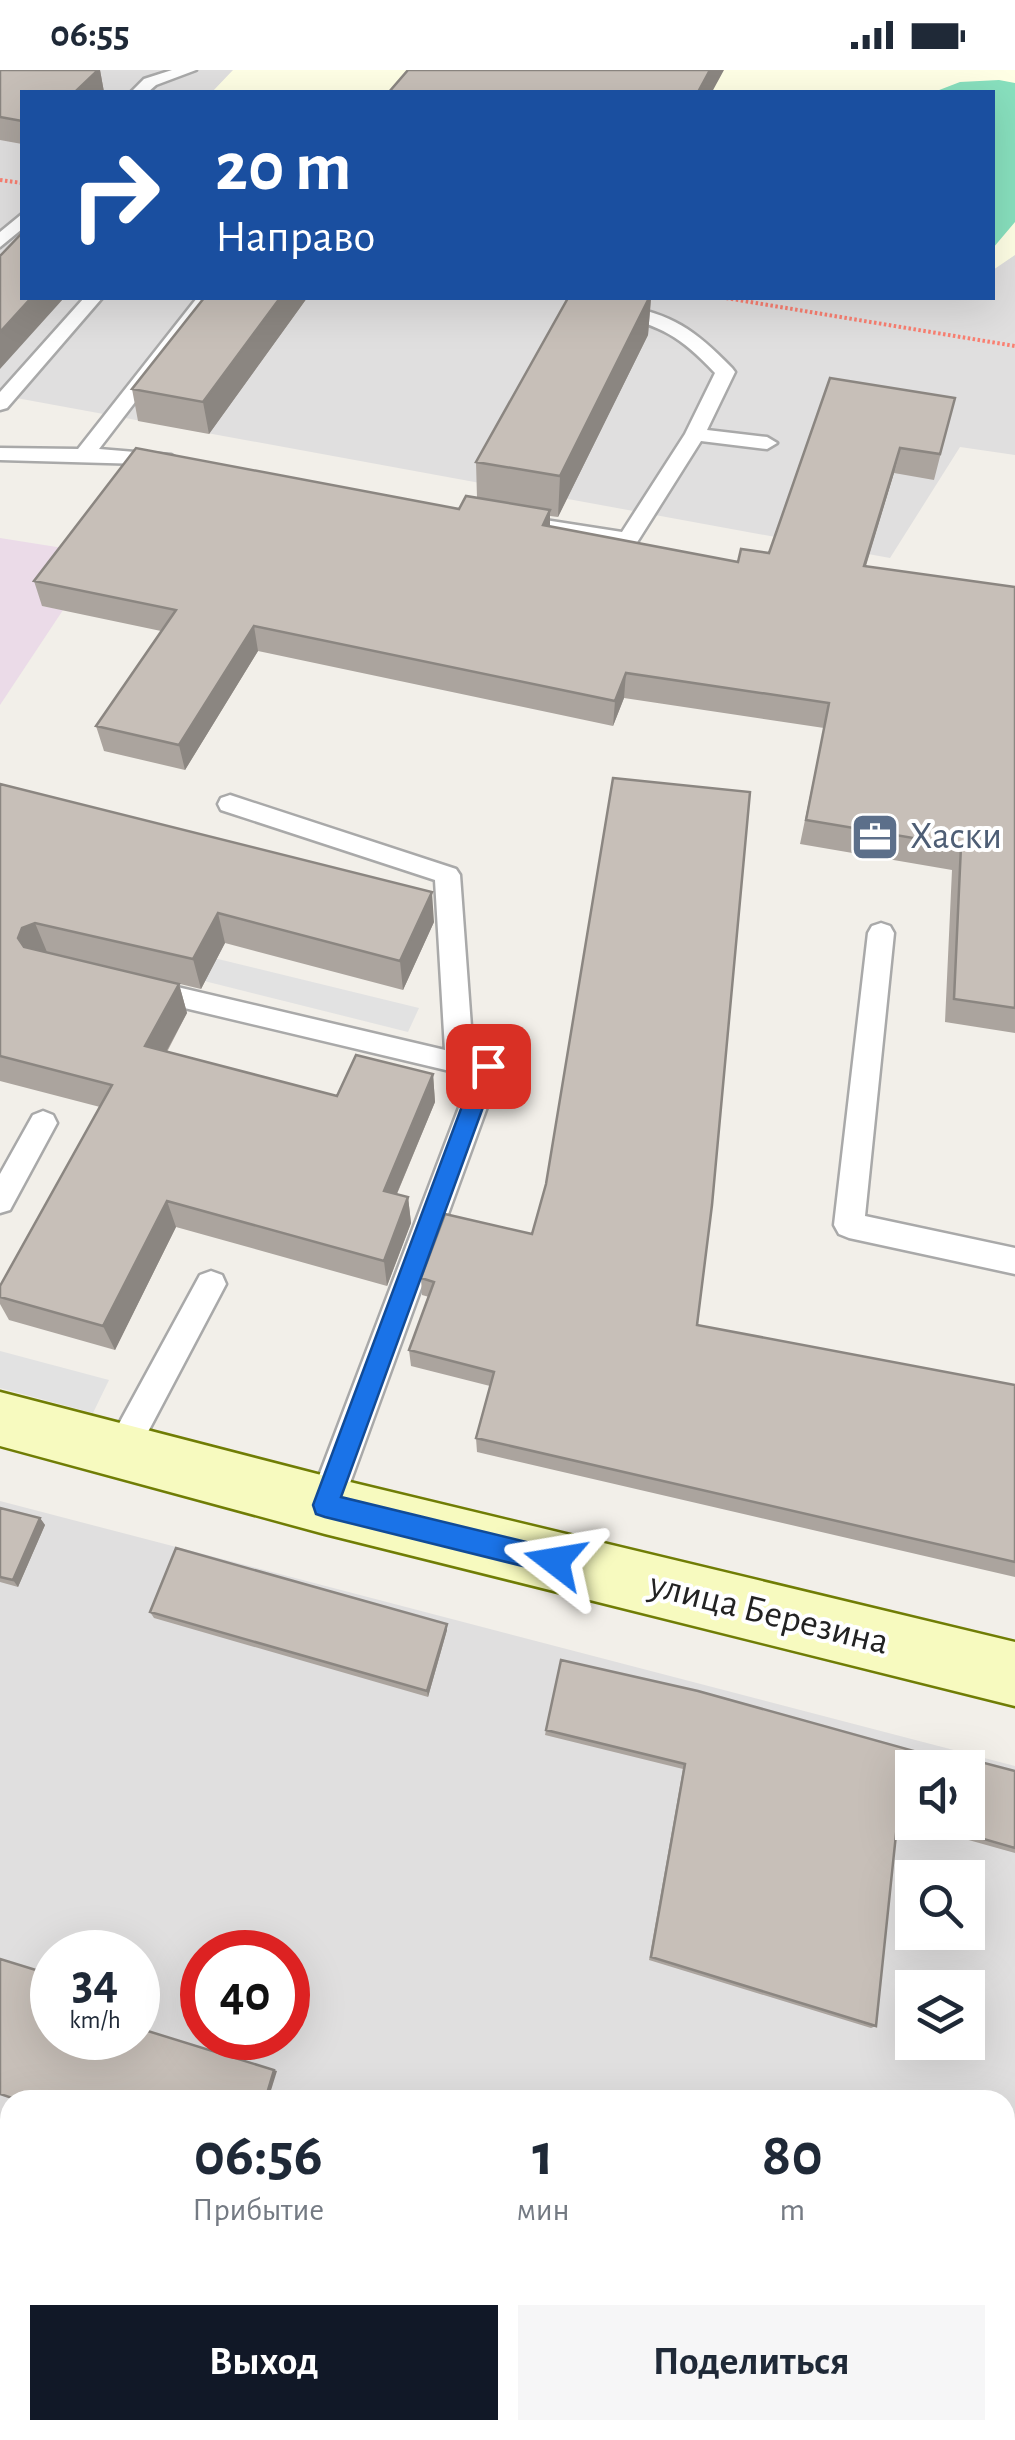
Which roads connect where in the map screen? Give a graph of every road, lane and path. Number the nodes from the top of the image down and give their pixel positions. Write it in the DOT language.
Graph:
graph roads {
  1 [pos="188,70"];
  2 [pos="141,90"];
  3 [pos="20,221"];
  4 [pos="0,242"];
  5 [pos="90,300"];
  6 [pos="204,300"];
  7 [pos="738,300"];
  8 [pos="619,310"];
  9 [pos="1015,346"];
  10 [pos="0,404"];
  11 [pos="695,434"];
  12 [pos="767,443"];
  13 [pos="0,454"];
  14 [pos="82,458"];
  15 [pos="195,466"];
  16 [pos="513,521"];
  17 [pos="230,804"];
  18 [pos="881,933"];
  19 [pos="121,984"];
  20 [pos="460,1064"];
  21 [pos="44,1123"];
  22 [pos="0,1201"];
  23 [pos="1015,1261"];
  24 [pos="211,1284"];
  25 [pos="0,1419"];
  26 [pos="120,1452"];
  27 [pos="325,1505"];
  28 [pos="1015,1674"];
  1 -- 2 [label="lane"];
  3 -- 4 [label="lane"];
  5 -- 10 [label="lane"];
  6 -- 14 [label="lane"];
  7 -- 9 [label="path"];
  8 -- 11 [label="lane"];
  11 -- 12 [label="lane"];
  11 -- 16 [label="lane"];
  13 -- 14 [label="lane"];
  14 -- 15 [label="lane"];
  17 -- 20 [label="lane"];
  18 -- 23 [label="lane"];
  19 -- 20 [label="lane"];
  20 -- 27 [label="lane"];
  21 -- 22 [label="lane"];
  24 -- 26 [label="lane"];
  25 -- 26 [label="street, улица Березина"];
  26 -- 27 [label="street, улица Березина"];
  27 -- 28 [label="street, улица Березина"];
}
